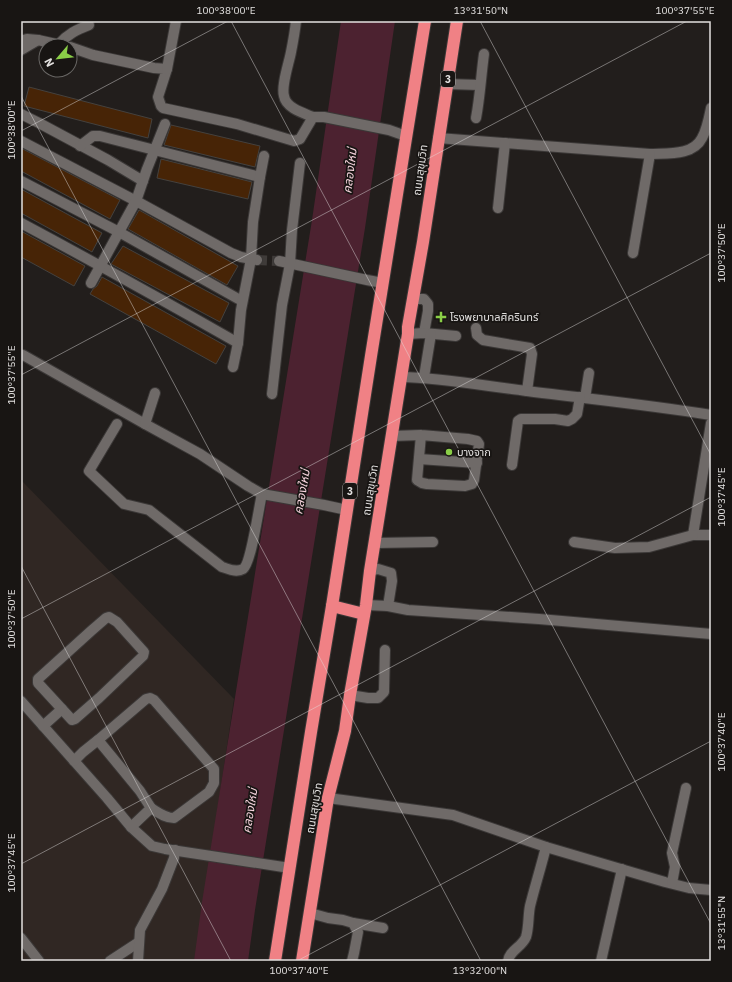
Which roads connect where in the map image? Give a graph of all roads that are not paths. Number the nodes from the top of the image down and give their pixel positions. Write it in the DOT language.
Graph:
graph roads {
  1 [pos="176,21"];
  2 [pos="296,21"];
  3 [pos="426,21"];
  4 [pos="457,21"];
  5 [pos="89,25"];
  6 [pos="65,38"];
  7 [pos="38,40"];
  8 [pos="21,41"];
  9 [pos="21,50"];
  10 [pos="78,50"];
  11 [pos="484,54"];
  12 [pos="167,69"];
  13 [pos="447,84"];
  14 [pos="480,86"];
  15 [pos="711,108"];
  16 [pos="21,114"];
  17 [pos="319,117"];
  18 [pos="476,118"];
  19 [pos="165,124"];
  20 [pos="406,136"];
  21 [pos="438,138"];
  22 [pos="707,139"];
  23 [pos="21,141"];
  24 [pos="505,143"];
  25 [pos="80,146"];
  26 [pos="156,150"];
  27 [pos="650,154"];
  28 [pos="264,156"];
  29 [pos="300,163"];
  30 [pos="260,176"];
  31 [pos="21,181"];
  32 [pos="143,181"];
  33 [pos="136,201"];
  34 [pos="498,208"];
  35 [pos="21,223"];
  36 [pos="119,232"];
  37 [pos="633,253"];
  38 [pos="254,259"];
  39 [pos="280,261"];
  40 [pos="101,265"];
  41 [pos="295,265"];
  42 [pos="91,283"];
  43 [pos="383,283"];
  44 [pos="242,301"];
  45 [pos="413,301"];
  46 [pos="476,328"];
  47 [pos="427,333"];
  48 [pos="408,334"];
  49 [pos="456,336"];
  50 [pos="238,343"];
  51 [pos="23,355"];
  52 [pos="233,367"];
  53 [pos="588,373"];
  54 [pos="401,377"];
  55 [pos="424,378"];
  56 [pos="527,391"];
  57 [pos="155,393"];
  58 [pos="272,394"];
  59 [pos="582,398"];
  60 [pos="711,415"];
  61 [pos="711,423"];
  62 [pos="117,424"];
  63 [pos="145,424"];
  64 [pos="421,435"];
  65 [pos="392,436"];
  66 [pos="419,459"];
  67 [pos="476,463"];
  68 [pos="512,465"];
  69 [pos="264,494"];
  70 [pos="347,510"];
  71 [pos="693,535"];
  72 [pos="711,535"];
  73 [pos="433,542"];
  74 [pos="574,542"];
  75 [pos="375,543"];
  76 [pos="370,571"];
  77 [pos="332,606"];
  78 [pos="388,606"];
  79 [pos="365,609"];
  80 [pos="711,634"];
  81 [pos="385,650"];
  82 [pos="350,695"];
  83 [pos="21,701"];
  84 [pos="62,709"];
  85 [pos="43,726"];
  86 [pos="98,740"];
  87 [pos="74,761"];
  88 [pos="686,788"];
  89 [pos="328,798"];
  90 [pos="152,808"];
  91 [pos="130,827"];
  92 [pos="546,847"];
  93 [pos="175,850"];
  94 [pos="290,868"];
  95 [pos="622,869"];
  96 [pos="672,883"];
  97 [pos="711,890"];
  98 [pos="310,913"];
  99 [pos="353,923"];
  100 [pos="383,928"];
  101 [pos="21,938"];
  102 [pos="139,942"];
  103 [pos="39,961"];
  104 [pos="110,961"];
  105 [pos="138,961"];
  106 [pos="275,961"];
  107 [pos="302,961"];
  108 [pos="352,961"];
  109 [pos="508,961"];
  110 [pos="601,961"];
  1 -- 12 [label="street"];
  2 -- 17 [label="street"];
  3 -- 20 [label="highway, ถนนสุขุมวิท / 3"];
  4 -- 13 [label="highway, ถนนสุขุมวิท / 3"];
  5 -- 6 [label="street"];
  7 -- 8 [label="street"];
  7 -- 9 [label="street"];
  10 -- 12 [label="street"];
  11 -- 14 [label="street"];
  12 -- 17 [label="street"];
  13 -- 14 [label="street"];
  13 -- 21 [label="highway, ถนนสุขุมวิท / 3"];
  14 -- 18 [label="street"];
  15 -- 22 [label="street"];
  16 -- 25 [label="street"];
  17 -- 20 [label="street"];
  19 -- 26 [label="street"];
  20 -- 43 [label="highway, ถนนสุขุมวิท / 3"];
  21 -- 24 [label="street"];
  21 -- 45 [label="highway, ถนนสุขุมวิท / 3"];
  22 -- 27 [label="street"];
  23 -- 33 [label="street"];
  24 -- 27 [label="street"];
  24 -- 34 [label="street"];
  25 -- 26 [label="street"];
  25 -- 32 [label="street"];
  26 -- 30 [label="street"];
  26 -- 32 [label="street"];
  27 -- 37 [label="street"];
  28 -- 30 [label="street"];
  29 -- 41 [label="street"];
  30 -- 38 [label="street"];
  31 -- 36 [label="street"];
  32 -- 33 [label="street"];
  33 -- 36 [label="street"];
  33 -- 38 [label="street"];
  35 -- 40 [label="street"];
  36 -- 40 [label="street"];
  36 -- 44 [label="street"];
  38 -- 44 [label="street"];
  39 -- 41 [label="street"];
  40 -- 42 [label="street"];
  40 -- 50 [label="street"];
  41 -- 43 [label="street"];
  41 -- 58 [label="street"];
  43 -- 70 [label="highway, ถนนสุขุมวิท / 3"];
  44 -- 50 [label="street"];
  45 -- 47 [label="street"];
  45 -- 48 [label="highway, ถนนสุขุมวิท / 3"];
  46 -- 56 [label="street"];
  47 -- 48 [label="street"];
  47 -- 49 [label="street"];
  47 -- 55 [label="street"];
  48 -- 54 [label="highway, ถนนสุขุมวิท / 3"];
  50 -- 52 [label="street"];
  51 -- 63 [label="street"];
  53 -- 59 [label="street"];
  54 -- 55 [label="street"];
  54 -- 65 [label="highway, ถนนสุขุมวิท / 3"];
  55 -- 56 [label="street"];
  56 -- 59 [label="street"];
  57 -- 63 [label="street"];
  59 -- 60 [label="street"];
  59 -- 68 [label="street"];
  61 -- 71 [label="street"];
  62 -- 69 [label="street"];
  63 -- 69 [label="street"];
  64 -- 65 [label="street"];
  64 -- 66 [label="street"];
  64 -- 67 [label="street"];
  65 -- 75 [label="highway, ถนนสุขุมวิท / 3"];
  66 -- 67 [label="street"];
  66 -- 67 [label="street"];
  69 -- 70 [label="street"];
  70 -- 77 [label="highway, ถนนสุขุมวิท / 3"];
  71 -- 72 [label="street"];
  71 -- 74 [label="street"];
  73 -- 75 [label="street"];
  75 -- 76 [label="highway, ถนนสุขุมวิท / 3"];
  76 -- 78 [label="street"];
  76 -- 79 [label="highway, ถนนสุขุมวิท / 3"];
  77 -- 79 [label="highway"];
  77 -- 94 [label="highway, ถนนสุขุมวิท / 3"];
  78 -- 79 [label="street"];
  78 -- 80 [label="street"];
  79 -- 82 [label="highway, ถนนสุขุมวิท / 3"];
  81 -- 82 [label="street"];
  82 -- 89 [label="highway, ถนนสุขุมวิท / 3"];
  83 -- 85 [label="street"];
  84 -- 84 [label="street"];
  84 -- 85 [label="street"];
  85 -- 87 [label="street"];
  86 -- 87 [label="street"];
  86 -- 90 [label="street"];
  86 -- 90 [label="street"];
  87 -- 91 [label="street"];
  88 -- 96 [label="street"];
  89 -- 92 [label="street"];
  89 -- 98 [label="highway, ถนนสุขุมวิท / 3"];
  90 -- 91 [label="street"];
  91 -- 93 [label="street"];
  92 -- 95 [label="street"];
  92 -- 109 [label="street"];
  93 -- 94 [label="street"];
  93 -- 102 [label="street"];
  94 -- 106 [label="highway, ถนนสุขุมวิท / 3"];
  95 -- 96 [label="street"];
  95 -- 110 [label="street"];
  96 -- 97 [label="street"];
  98 -- 99 [label="street"];
  98 -- 107 [label="highway, ถนนสุขุมวิท / 3"];
  99 -- 100 [label="street"];
  99 -- 108 [label="street"];
  101 -- 103 [label="street"];
  102 -- 104 [label="street"];
  102 -- 105 [label="street"];
}
